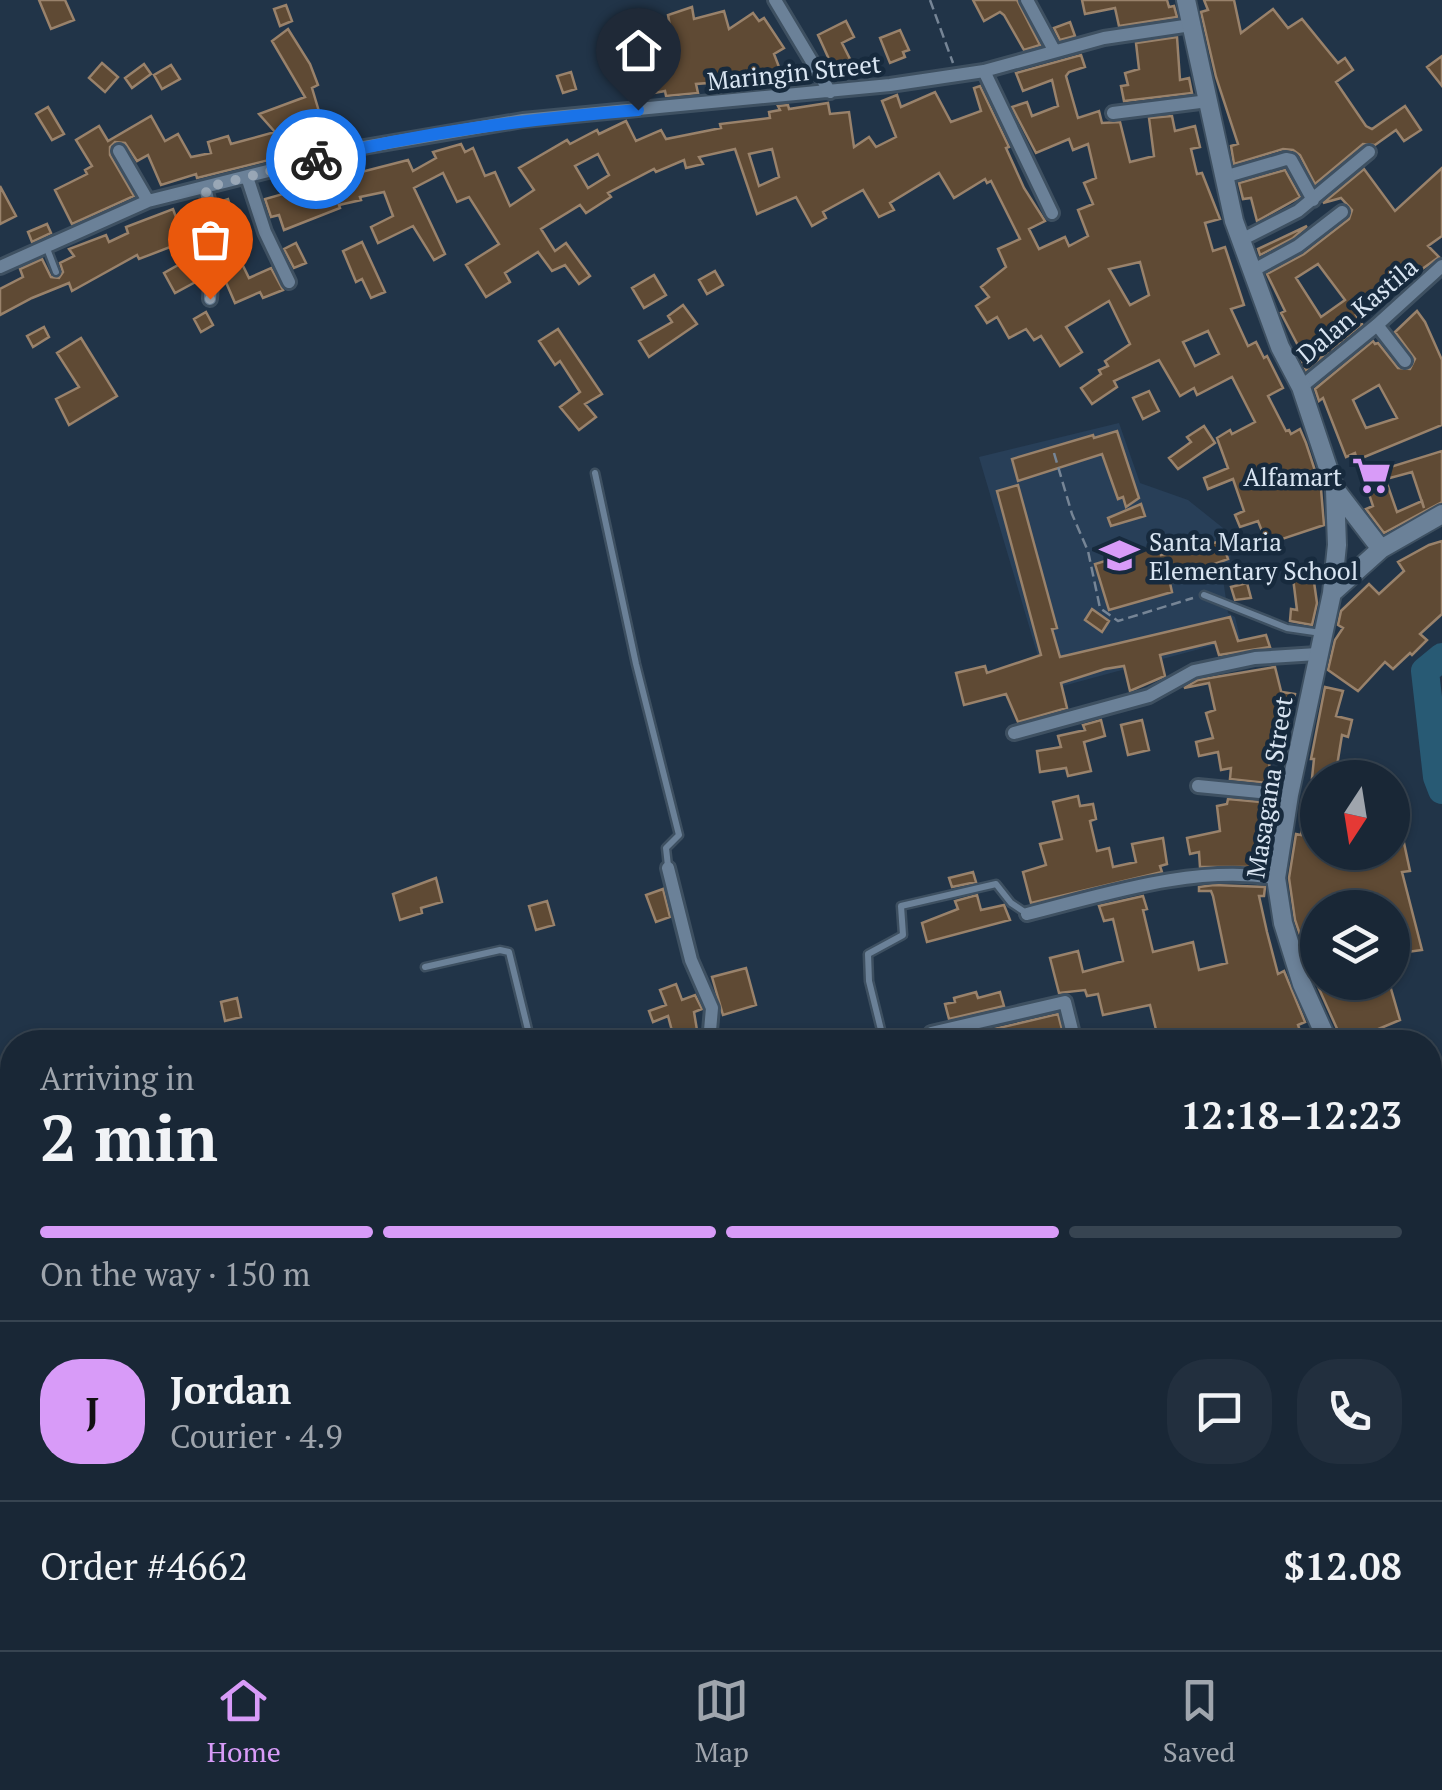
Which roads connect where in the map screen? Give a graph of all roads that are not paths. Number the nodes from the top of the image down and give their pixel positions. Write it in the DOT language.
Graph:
graph roads {
  1 [pos="775,0"];
  2 [pos="1028,0"];
  3 [pos="1186,0"];
  4 [pos="1190,25"];
  5 [pos="1054,50"];
  6 [pos="984,71"];
  7 [pos="830,92"];
  8 [pos="1208,100"];
  9 [pos="1113,113"];
  10 [pos="119,151"];
  11 [pos="1370,152"];
  12 [pos="247,177"];
  13 [pos="1224,178"];
  14 [pos="205,188"];
  15 [pos="148,200"];
  16 [pos="1313,200"];
  17 [pos="1342,212"];
  18 [pos="1052,213"];
  19 [pos="1241,240"];
  20 [pos="46,245"];
  21 [pos="1442,266"];
  22 [pos="0,267"];
  23 [pos="56,272"];
  24 [pos="1252,272"];
  25 [pos="290,282"];
  26 [pos="210,299"];
  27 [pos="1377,326"];
  28 [pos="1404,362"];
  29 [pos="1300,387"];
  30 [pos="594,472"];
  31 [pos="1335,489"];
  32 [pos="1442,514"];
  33 [pos="1382,549"];
  34 [pos="1332,593"];
  35 [pos="1204,594"];
  36 [pos="1322,633"];
  37 [pos="1317,654"];
  38 [pos="1014,733"];
  39 [pos="1198,786"];
  40 [pos="1289,795"];
  41 [pos="668,868"];
  42 [pos="1276,878"];
  43 [pos="1027,914"];
  44 [pos="425,967"];
  45 [pos="528,1030"];
  46 [pos="708,1030"];
  47 [pos="881,1030"];
  48 [pos="944,1030"];
  49 [pos="1072,1030"];
  50 [pos="1319,1030"];
  1 -- 7 [label="street"];
  2 -- 5 [label="street"];
  3 -- 4 [label="street"];
  4 -- 5 [label="street, Maringin Street"];
  4 -- 8 [label="street"];
  5 -- 6 [label="street, Maringin Street"];
  6 -- 7 [label="street, Maringin Street"];
  6 -- 18 [label="street"];
  7 -- 12 [label="street, Maringin Street"];
  8 -- 9 [label="street"];
  8 -- 13 [label="street"];
  10 -- 15 [label="street"];
  11 -- 16 [label="street"];
  12 -- 14 [label="street, Maringin Street"];
  12 -- 25 [label="street"];
  13 -- 16 [label="street"];
  13 -- 19 [label="street"];
  14 -- 15 [label="street, Maringin Street"];
  14 -- 26 [label="street"];
  15 -- 20 [label="street, Maringin Street"];
  16 -- 19 [label="street"];
  17 -- 24 [label="street"];
  19 -- 24 [label="street"];
  20 -- 22 [label="street, Maringin Street"];
  20 -- 23 [label="lane"];
  21 -- 27 [label="street, Dalan Kastila"];
  24 -- 29 [label="street"];
  27 -- 28 [label="street"];
  27 -- 29 [label="street, Dalan Kastila"];
  29 -- 31 [label="street"];
  30 -- 41 [label="lane"];
  31 -- 33 [label="street"];
  31 -- 34 [label="street, Masagana Street"];
  32 -- 33 [label="street"];
  33 -- 34 [label="street"];
  34 -- 36 [label="street, Masagana Street"];
  35 -- 36 [label="lane"];
  36 -- 37 [label="street, Masagana Street"];
  37 -- 38 [label="street"];
  37 -- 40 [label="street, Masagana Street"];
  39 -- 40 [label="street"];
  40 -- 42 [label="street, Masagana Street"];
  41 -- 46 [label="street"];
  42 -- 43 [label="street"];
  42 -- 50 [label="street, Masagana Street"];
  43 -- 47 [label="lane"];
  44 -- 45 [label="lane"];
  48 -- 49 [label="street"];
}
